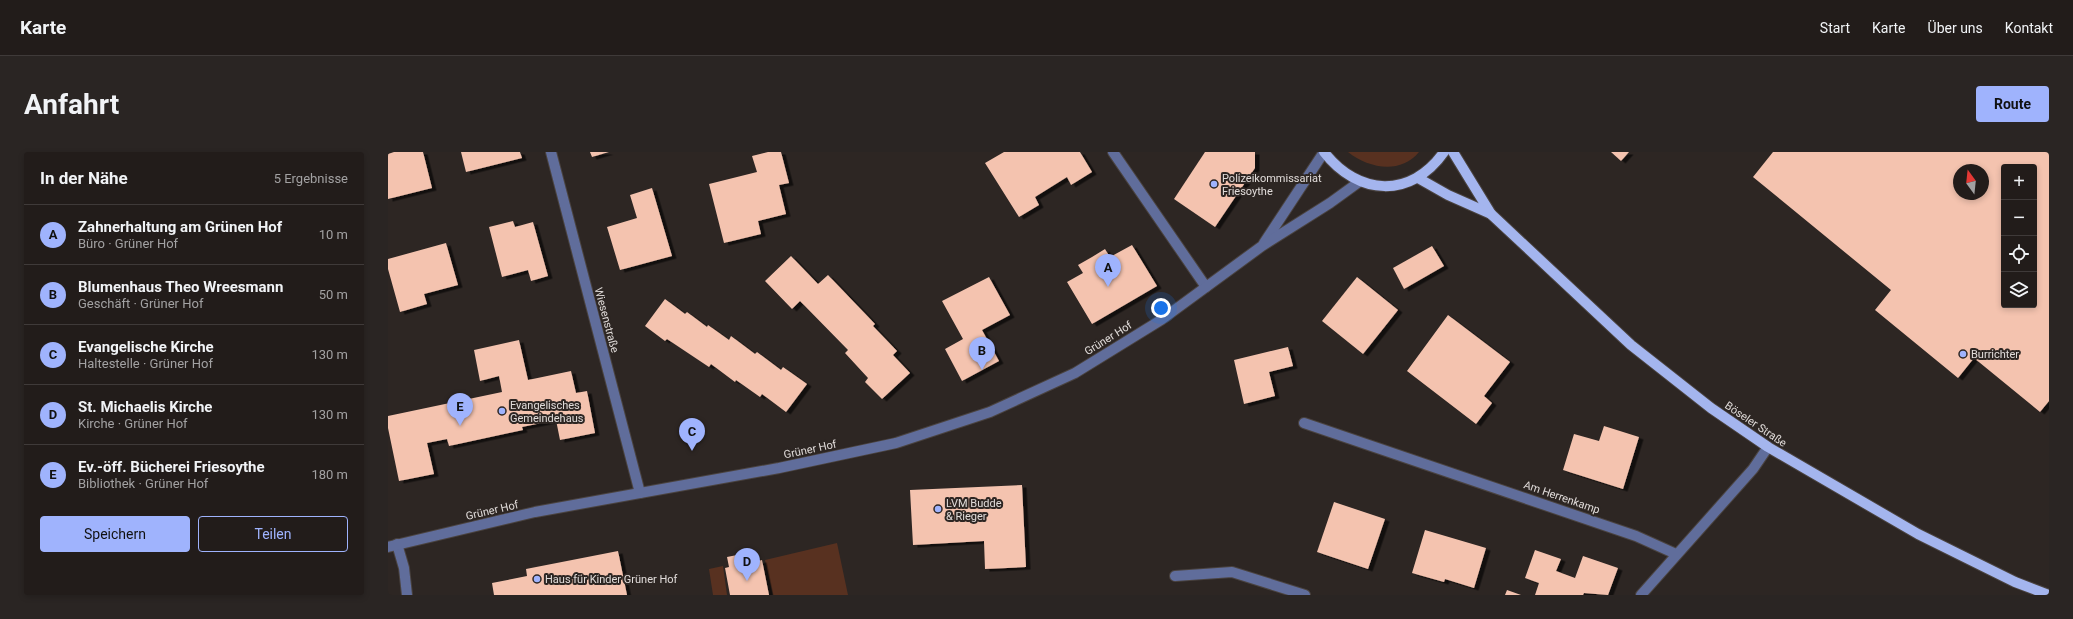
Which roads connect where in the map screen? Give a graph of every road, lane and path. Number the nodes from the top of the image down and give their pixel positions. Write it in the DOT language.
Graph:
graph roads {
  1 [pos="551,152"];
  2 [pos="1113,152"];
  3 [pos="1324,152"];
  4 [pos="1444,152"];
  5 [pos="1453,152"];
  6 [pos="1418,178"];
  7 [pos="1359,182"];
  8 [pos="1491,214"];
  9 [pos="1262,246"];
  10 [pos="1206,287"];
  11 [pos="1304,423"];
  12 [pos="1768,448"];
  13 [pos="640,493"];
  14 [pos="393,545"];
  15 [pos="1676,554"];
  16 [pos="1175,576"];
  17 [pos="407,595"];
  18 [pos="1305,595"];
  19 [pos="1641,595"];
  20 [pos="2049,595"];
  1 -- 13 [label="street, Wiesenstraße"];
  2 -- 10 [label="street"];
  3 -- 7 [label="main road"];
  3 -- 9 [label="street, Grüner Hof"];
  4 -- 6 [label="main road"];
  5 -- 8 [label="main road, Böseler Straße"];
  6 -- 7 [label="main road"];
  6 -- 8 [label="main road, Böseler Straße"];
  7 -- 9 [label="street, Grüner Hof"];
  8 -- 12 [label="main road, Böseler Straße"];
  9 -- 10 [label="street, Grüner Hof"];
  10 -- 13 [label="street, Grüner Hof"];
  11 -- 15 [label="street, Am Herrenkamp"];
  12 -- 15 [label="street"];
  12 -- 20 [label="main road, Böseler Straße"];
  13 -- 14 [label="street, Grüner Hof"];
  14 -- 17 [label="street"];
  15 -- 19 [label="street"];
  16 -- 18 [label="street"];
}
